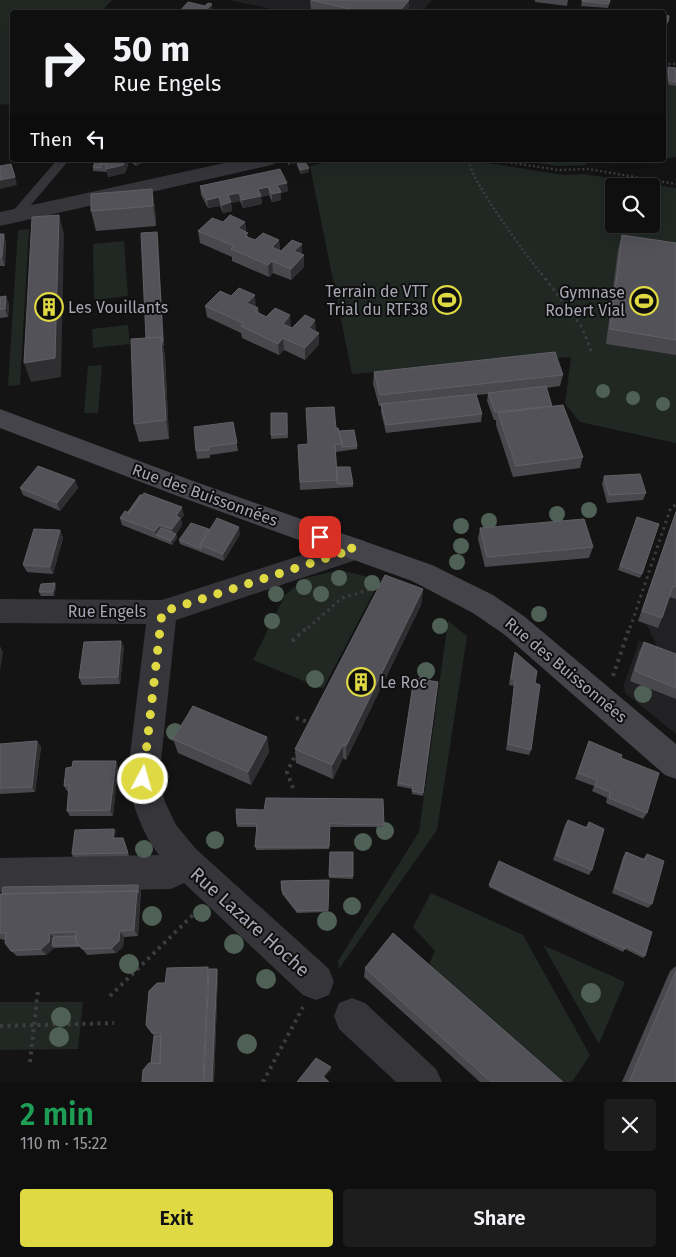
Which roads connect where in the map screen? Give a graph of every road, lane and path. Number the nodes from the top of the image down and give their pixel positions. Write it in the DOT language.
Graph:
graph roads {
  1 [pos="61,162"];
  2 [pos="258,162"];
  3 [pos="298,162"];
  4 [pos="469,162"];
  5 [pos="506,162"];
  6 [pos="288,164"];
  7 [pos="676,184"];
  8 [pos="8,217"];
  9 [pos="592,353"];
  10 [pos="0,418"];
  11 [pos="676,505"];
  12 [pos="354,549"];
  13 [pos="376,595"];
  14 [pos="0,611"];
  15 [pos="162,612"];
  16 [pos="292,641"];
  17 [pos="600,696"];
  18 [pos="315,716"];
  19 [pos="296,718"];
  20 [pos="298,748"];
  21 [pos="676,764"];
  22 [pos="293,788"];
  23 [pos="184,861"];
  24 [pos="0,875"];
  25 [pos="218,892"];
  26 [pos="316,982"];
  27 [pos="38,990"];
  28 [pos="110,996"];
  29 [pos="352,1016"];
  30 [pos="114,1023"];
  31 [pos="34,1025"];
  32 [pos="0,1026"];
  33 [pos="30,1062"];
  34 [pos="264,1082"];
  35 [pos="423,1082"];
  1 -- 8 [label="lane"];
  2 -- 8 [label="street"];
  3 -- 6 [label="path"];
  4 -- 9 [label="path"];
  5 -- 7 [label="path"];
  10 -- 12 [label="street, Rue des Buissonnées"];
  11 -- 17 [label="path"];
  12 -- 15 [label="street, Rue Engels"];
  12 -- 17 [label="street, Rue des Buissonnées"];
  13 -- 16 [label="path"];
  14 -- 15 [label="street, Rue Engels"];
  15 -- 23 [label="street, Rue Lazare Hoche"];
  17 -- 21 [label="street, Rue des Buissonnées"];
  18 -- 19 [label="path"];
  20 -- 22 [label="path"];
  23 -- 24 [label="street, Rue Lazare Hoche"];
  23 -- 25 [label="street, Rue Lazare Hoche"];
  25 -- 26 [label="street, Rue Lazare Hoche"];
  25 -- 28 [label="path"];
  26 -- 34 [label="path"];
  27 -- 31 [label="path"];
  29 -- 35 [label="street"];
  30 -- 31 [label="path"];
  31 -- 32 [label="path"];
  31 -- 33 [label="path"];
}
